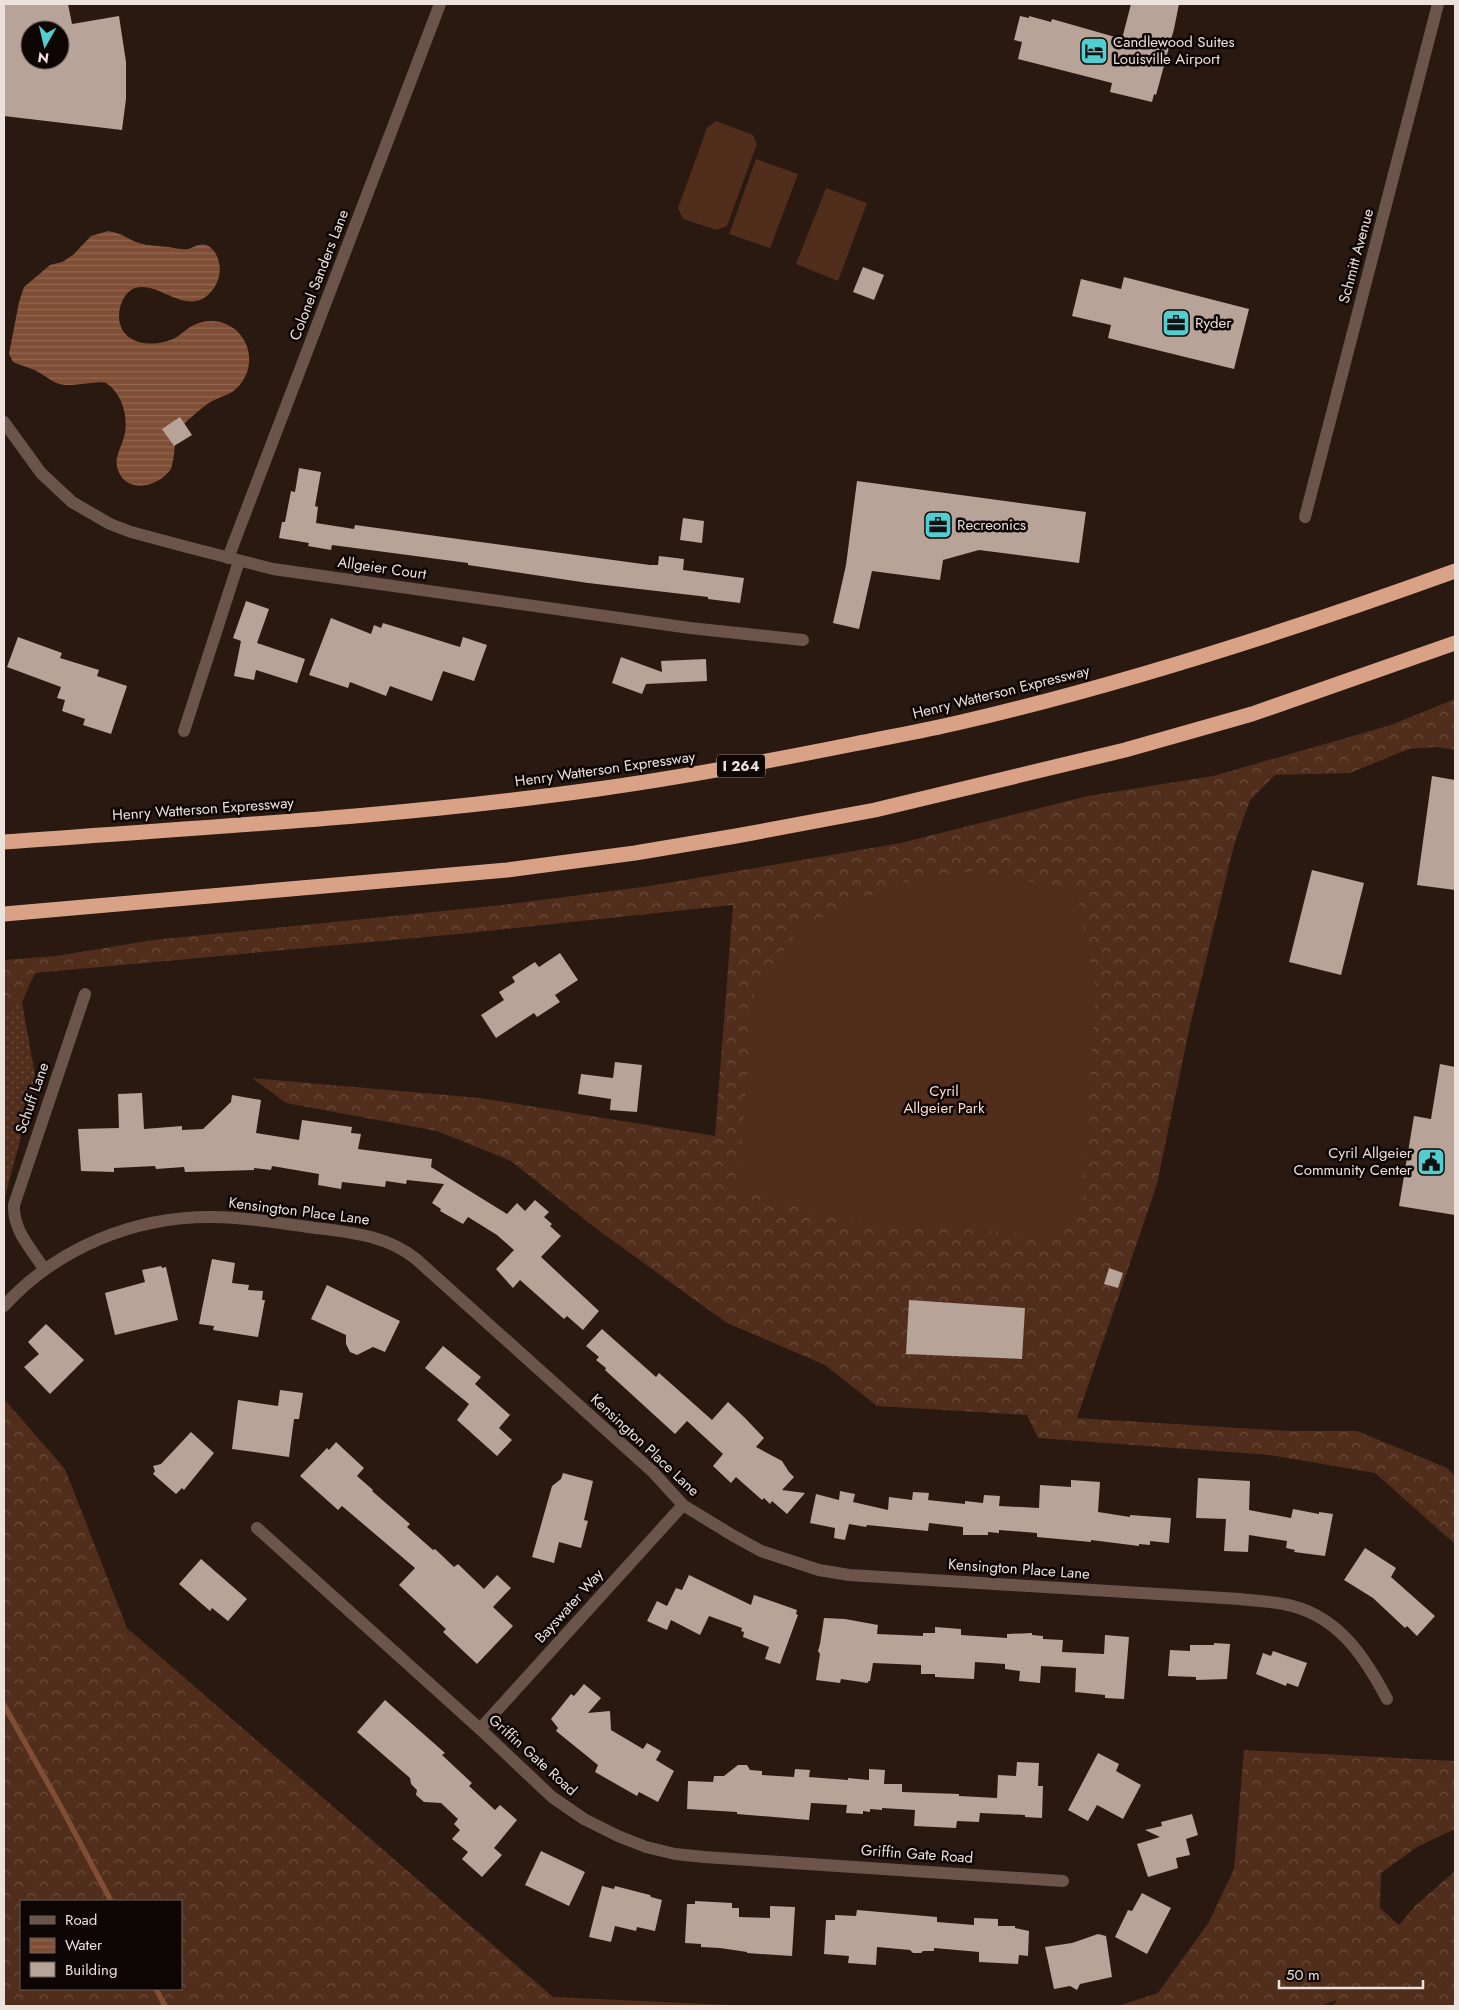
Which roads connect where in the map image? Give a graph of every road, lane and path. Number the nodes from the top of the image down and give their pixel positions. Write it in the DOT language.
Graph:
graph roads {
  1 [pos="440,4"];
  2 [pos="1438,4"];
  3 [pos="4,422"];
  4 [pos="1306,517"];
  5 [pos="234,560"];
  6 [pos="1455,571"];
  7 [pos="803,640"];
  8 [pos="1455,643"];
  9 [pos="184,731"];
  10 [pos="4,842"];
  11 [pos="4,914"];
  12 [pos="84,994"];
  13 [pos="44,1268"];
  14 [pos="4,1306"];
  15 [pos="683,1505"];
  16 [pos="256,1528"];
  17 [pos="1387,1699"];
  18 [pos="480,1729"];
  19 [pos="1063,1880"];
  1 -- 5 [label="street, Colonel Sanders Lane"];
  2 -- 4 [label="street, Schmitt Avenue"];
  3 -- 5 [label="street, Allgeier Court"];
  5 -- 7 [label="street, Allgeier Court"];
  5 -- 9 [label="street, Colonel Sanders Lane"];
  6 -- 10 [label="highway, Henry Watterson Expressway / I 264"];
  8 -- 11 [label="highway"];
  12 -- 13 [label="street, Schuff Lane"];
  13 -- 14 [label="street"];
  13 -- 15 [label="street, Kensington Place Lane"];
  15 -- 17 [label="street, Kensington Place Lane"];
  15 -- 18 [label="street, Bayswater Way"];
  16 -- 18 [label="street, Griffin Gate Road"];
  18 -- 19 [label="street, Griffin Gate Road"];
}
